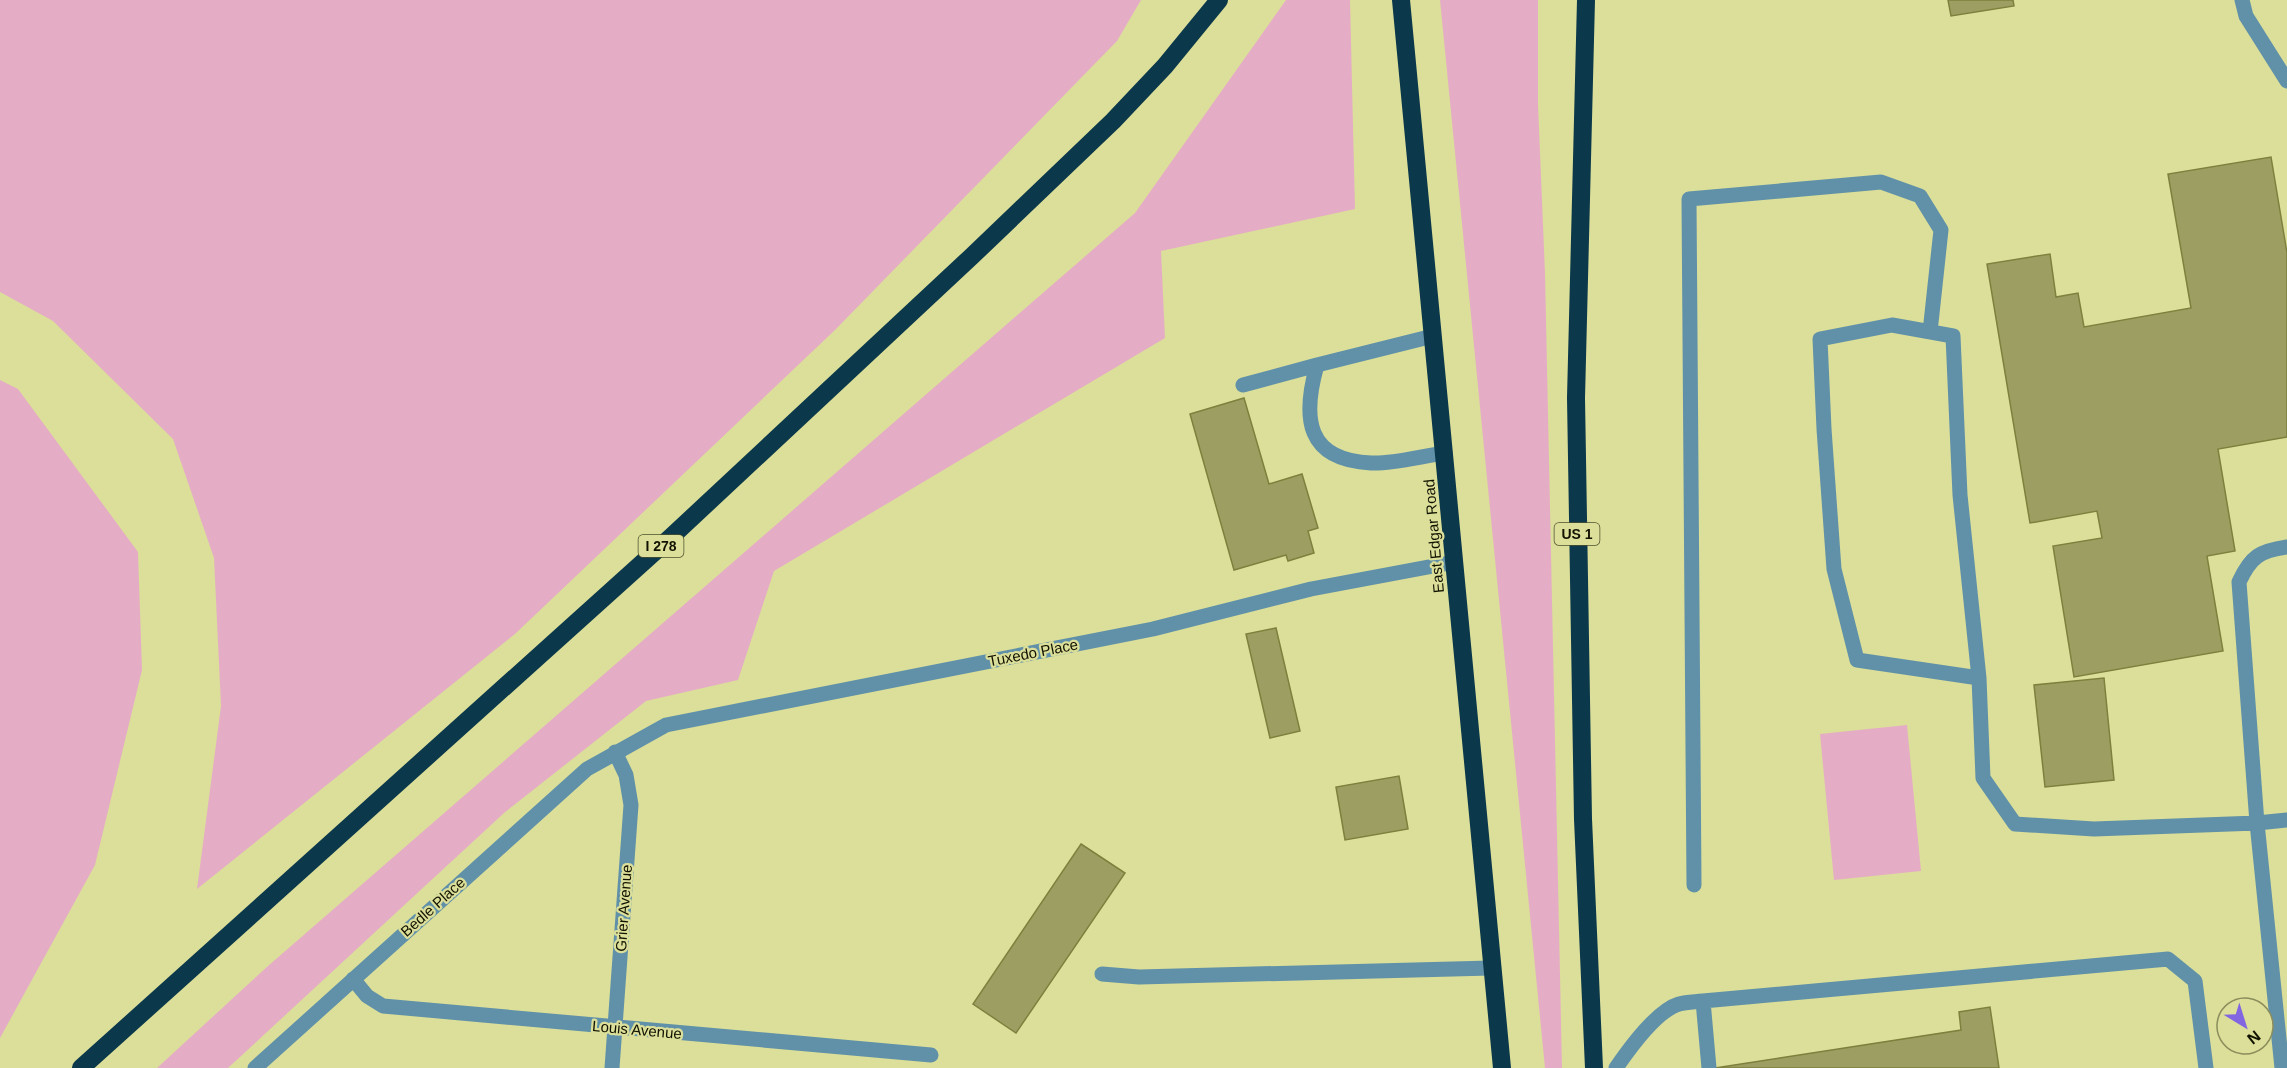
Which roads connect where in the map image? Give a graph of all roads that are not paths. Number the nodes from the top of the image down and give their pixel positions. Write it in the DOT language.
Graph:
graph roads {
  1 [pos="1219,0"];
  2 [pos="1401,0"];
  3 [pos="1586,0"];
  4 [pos="2242,0"];
  5 [pos="2287,81"];
  6 [pos="1930,332"];
  7 [pos="1432,336"];
  8 [pos="1317,365"];
  9 [pos="1243,385"];
  10 [pos="1444,453"];
  11 [pos="2287,547"];
  12 [pos="1455,562"];
  13 [pos="1979,678"];
  14 [pos="615,752"];
  15 [pos="2287,820"];
  16 [pos="2257,823"];
  17 [pos="1694,885"];
  18 [pos="1491,968"];
  19 [pos="1102,974"];
  20 [pos="353,979"];
  21 [pos="1703,1001"];
  22 [pos="615,1028"];
  23 [pos="931,1055"];
  24 [pos="81,1068"];
  25 [pos="255,1068"];
  26 [pos="612,1068"];
  27 [pos="1502,1068"];
  28 [pos="1594,1068"];
  29 [pos="1616,1068"];
  30 [pos="1709,1068"];
  31 [pos="2206,1068"];
  32 [pos="2282,1068"];
  1 -- 24 [label="highway, I 278"];
  2 -- 7 [label="highway, East Edgar Road"];
  3 -- 28 [label="highway, US 1"];
  4 -- 5 [label="street"];
  6 -- 13 [label="street"];
  6 -- 13 [label="street"];
  6 -- 17 [label="street"];
  7 -- 8 [label="street"];
  7 -- 10 [label="highway, East Edgar Road"];
  8 -- 9 [label="street"];
  8 -- 10 [label="street"];
  10 -- 12 [label="highway, East Edgar Road"];
  11 -- 16 [label="street"];
  12 -- 14 [label="street, Tuxedo Place"];
  12 -- 18 [label="highway, East Edgar Road"];
  13 -- 16 [label="street"];
  14 -- 20 [label="street, Bedle Place"];
  14 -- 22 [label="street, Grier Avenue"];
  15 -- 16 [label="street"];
  16 -- 32 [label="street"];
  18 -- 19 [label="street"];
  18 -- 27 [label="highway, East Edgar Road"];
  20 -- 22 [label="street, Louis Avenue"];
  20 -- 25 [label="street, Bedle Place"];
  21 -- 29 [label="street"];
  21 -- 30 [label="street"];
  21 -- 31 [label="street"];
  22 -- 23 [label="street, Louis Avenue"];
  22 -- 26 [label="street, Grier Avenue"];
}
